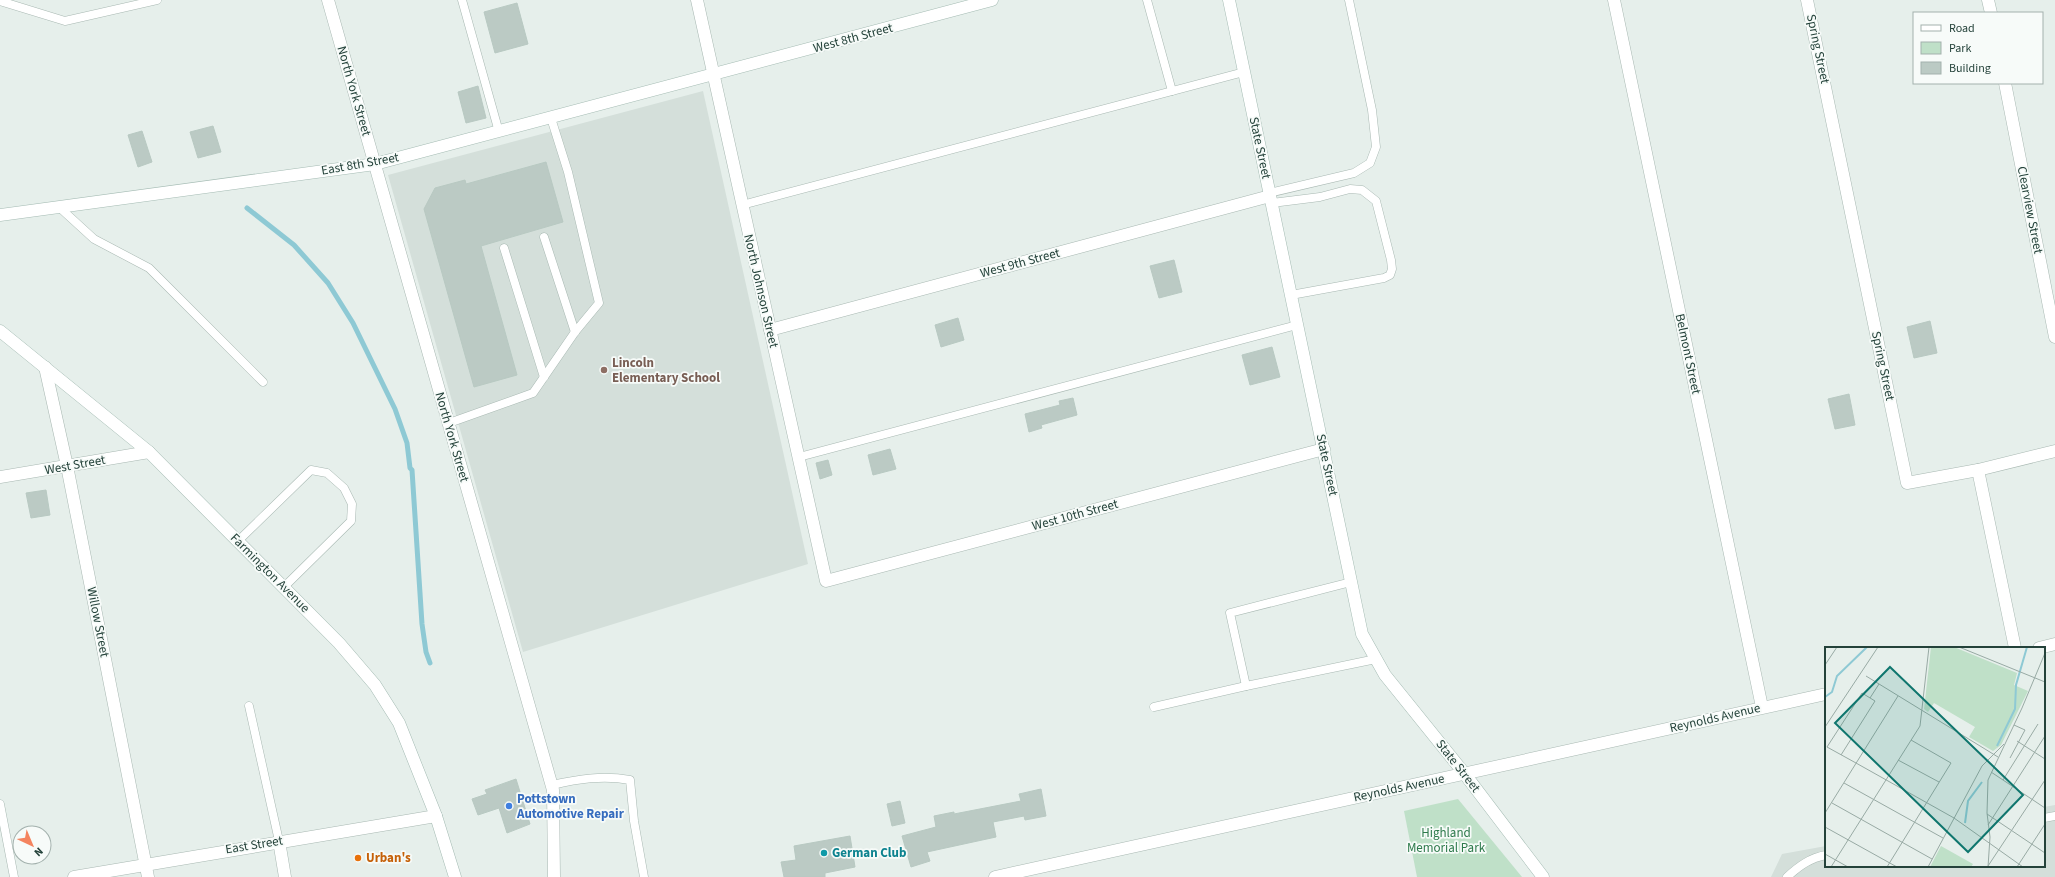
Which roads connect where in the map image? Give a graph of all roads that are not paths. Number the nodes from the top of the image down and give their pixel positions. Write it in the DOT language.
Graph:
graph roads {
  1 [pos="157,0"];
  2 [pos="328,0"];
  3 [pos="462,0"];
  4 [pos="697,0"];
  5 [pos="992,0"];
  6 [pos="1147,0"];
  7 [pos="1229,0"];
  8 [pos="1349,0"];
  9 [pos="1614,0"];
  10 [pos="1808,0"];
  11 [pos="1988,0"];
  12 [pos="0,1"];
  13 [pos="1991,12"];
  14 [pos="1244,72"];
  15 [pos="713,75"];
  16 [pos="2005,84"];
  17 [pos="1172,91"];
  18 [pos="551,118"];
  19 [pos="499,132"];
  20 [pos="375,164"];
  21 [pos="1270,197"];
  22 [pos="742,204"];
  23 [pos="59,207"];
  24 [pos="0,215"];
  25 [pos="544,237"];
  26 [pos="504,248"];
  27 [pos="1291,295"];
  28 [pos="1298,325"];
  29 [pos="770,330"];
  30 [pos="0,332"];
  31 [pos="575,332"];
  32 [pos="2055,337"];
  33 [pos="46,367"];
  34 [pos="544,377"];
  35 [pos="263,382"];
  36 [pos="449,423"];
  37 [pos="1324,449"];
  38 [pos="2055,451"];
  39 [pos="149,452"];
  40 [pos="799,457"];
  41 [pos="67,466"];
  42 [pos="1978,470"];
  43 [pos="0,477"];
  44 [pos="238,541"];
  45 [pos="826,581"];
  46 [pos="1351,582"];
  47 [pos="284,587"];
  48 [pos="2055,644"];
  49 [pos="2015,647"];
  50 [pos="2043,647"];
  51 [pos="1376,660"];
  52 [pos="1246,686"];
  53 [pos="1825,694"];
  54 [pos="249,706"];
  55 [pos="1154,707"];
  56 [pos="1762,707"];
  57 [pos="1464,774"];
  58 [pos="552,785"];
  59 [pos="0,804"];
  60 [pos="436,816"];
  61 [pos="2055,816"];
  62 [pos="2045,818"];
  63 [pos="279,842"];
  64 [pos="1825,855"];
  65 [pos="146,863"];
  66 [pos="14,877"];
  67 [pos="74,877"];
  68 [pos="148,877"];
  69 [pos="285,877"];
  70 [pos="455,877"];
  71 [pos="554,877"];
  72 [pos="644,877"];
  73 [pos="995,877"];
  74 [pos="1543,877"];
  75 [pos="1787,877"];
  1 -- 12 [label="lane"];
  2 -- 20 [label="street, North York Street"];
  3 -- 19 [label="lane"];
  4 -- 15 [label="street, North Johnson Street"];
  5 -- 15 [label="street, West 8th Street"];
  6 -- 17 [label="lane"];
  7 -- 14 [label="street, State Street"];
  8 -- 21 [label="lane"];
  9 -- 56 [label="street, Belmont Street"];
  10 -- 42 [label="street, Spring Street"];
  11 -- 13 [label="street"];
  14 -- 17 [label="lane"];
  14 -- 21 [label="street, State Street"];
  15 -- 18 [label="street, East 8th Street"];
  15 -- 22 [label="street, North Johnson Street"];
  16 -- 32 [label="street, Clearview Street"];
  17 -- 22 [label="lane"];
  18 -- 19 [label="street, East 8th Street"];
  18 -- 31 [label="lane"];
  19 -- 20 [label="street, East 8th Street"];
  20 -- 23 [label="street, East 8th Street"];
  20 -- 36 [label="street, North York Street"];
  21 -- 27 [label="street, State Street"];
  21 -- 27 [label="lane"];
  21 -- 29 [label="street, West 9th Street"];
  22 -- 29 [label="street, North Johnson Street"];
  23 -- 24 [label="street, East 8th Street"];
  23 -- 35 [label="lane"];
  25 -- 31 [label="lane"];
  26 -- 34 [label="lane"];
  27 -- 28 [label="street, State Street"];
  28 -- 37 [label="street, State Street"];
  28 -- 40 [label="lane"];
  29 -- 40 [label="street, North Johnson Street"];
  30 -- 33 [label="street, Farmington Avenue"];
  31 -- 34 [label="lane"];
  33 -- 39 [label="street, Farmington Avenue"];
  33 -- 41 [label="street, Willow Street"];
  34 -- 36 [label="lane"];
  36 -- 58 [label="street, North York Street"];
  37 -- 45 [label="street, West 10th Street"];
  37 -- 46 [label="street, State Street"];
  38 -- 42 [label="street"];
  39 -- 41 [label="street, West Street"];
  39 -- 44 [label="street, Farmington Avenue"];
  40 -- 45 [label="street, North Johnson Street"];
  41 -- 43 [label="street, West Street"];
  41 -- 65 [label="street, Willow Street"];
  42 -- 49 [label="street"];
  44 -- 47 [label="street, Farmington Avenue"];
  44 -- 47 [label="lane"];
  46 -- 51 [label="street, State Street"];
  46 -- 52 [label="lane"];
  47 -- 60 [label="street, Farmington Avenue"];
  48 -- 50 [label="street"];
  51 -- 52 [label="lane"];
  51 -- 57 [label="street, State Street"];
  52 -- 55 [label="lane"];
  53 -- 56 [label="street, Reynolds Avenue"];
  54 -- 63 [label="lane"];
  56 -- 57 [label="street, Reynolds Avenue"];
  57 -- 73 [label="street, Reynolds Avenue"];
  57 -- 74 [label="street, State Street"];
  58 -- 71 [label="street, North York Street"];
  58 -- 72 [label="lane"];
  59 -- 66 [label="lane"];
  60 -- 63 [label="street, East Street"];
  60 -- 70 [label="street, Farmington Avenue"];
  61 -- 62 [label="lane"];
  63 -- 65 [label="street, East Street"];
  63 -- 69 [label="street"];
  64 -- 75 [label="lane"];
  65 -- 67 [label="street, East Street"];
  65 -- 68 [label="street, Willow Street"];
}
